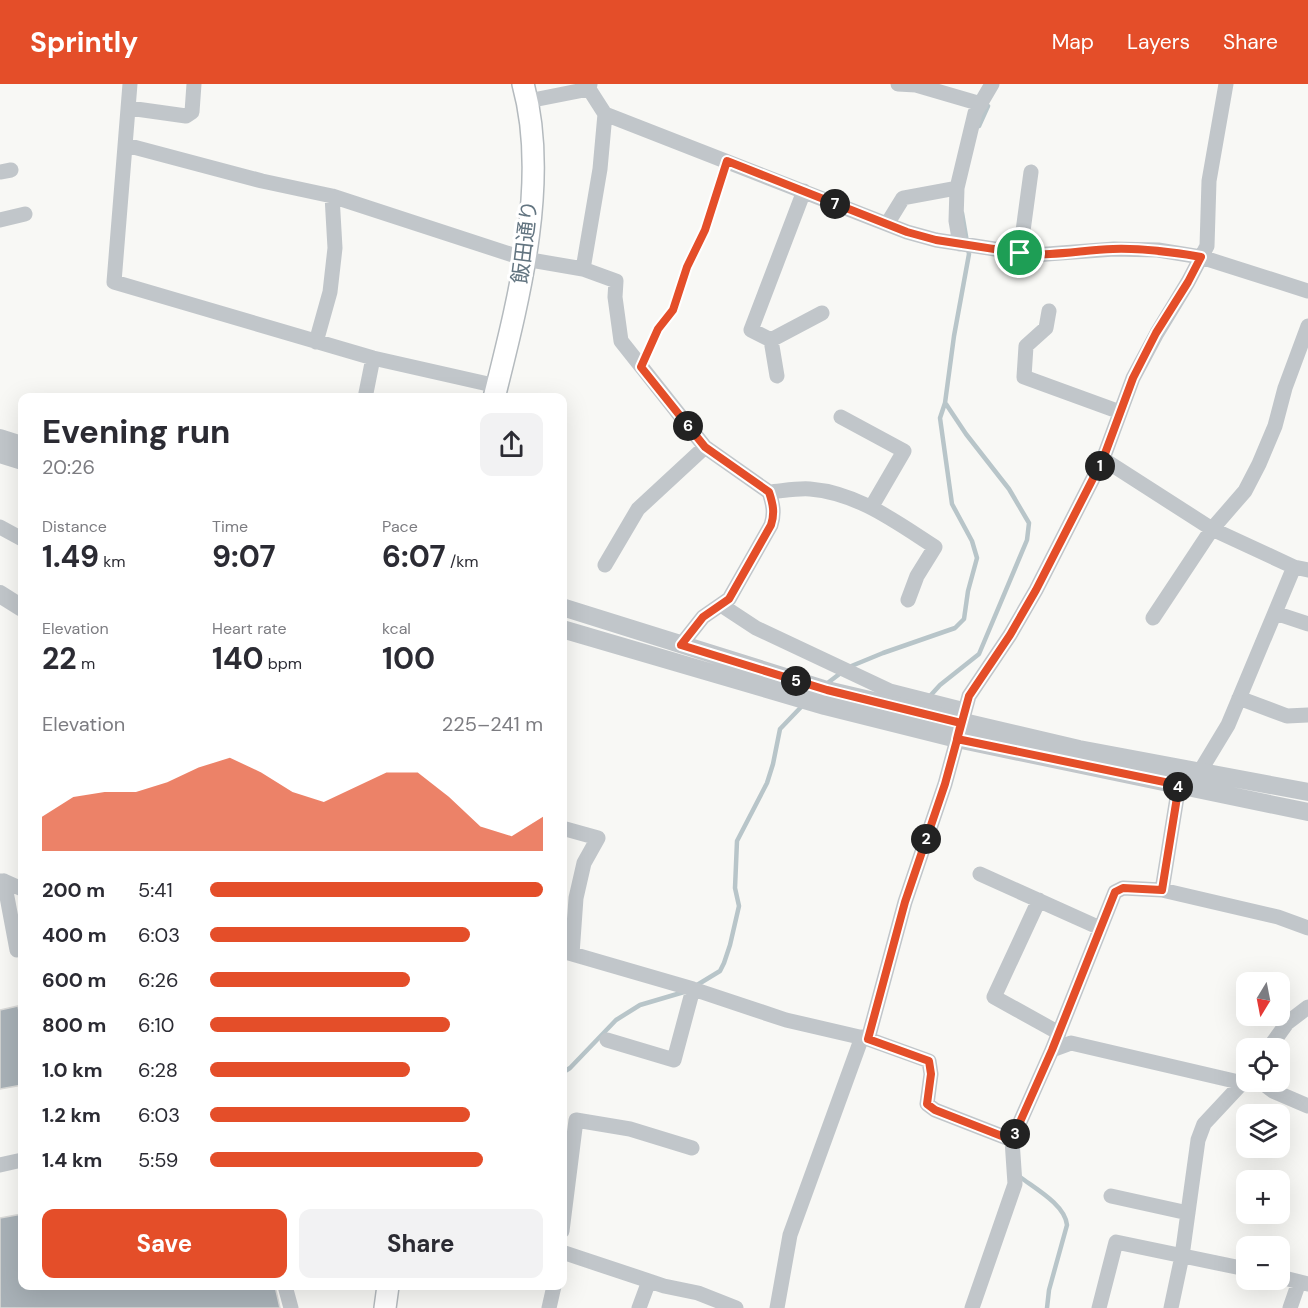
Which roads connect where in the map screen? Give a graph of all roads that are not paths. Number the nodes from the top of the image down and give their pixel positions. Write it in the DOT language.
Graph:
graph roads {
  1 [pos="130,84"];
  2 [pos="194,84"];
  3 [pos="898,84"];
  4 [pos="992,84"];
  5 [pos="1226,84"];
  6 [pos="589,86"];
  7 [pos="526,93"];
  8 [pos="981,104"];
  9 [pos="129,108"];
  10 [pos="605,114"];
  11 [pos="126,145"];
  12 [pos="727,161"];
  13 [pos="1031,172"];
  14 [pos="957,188"];
  15 [pos="804,191"];
  16 [pos="332,196"];
  17 [pos="25,214"];
  18 [pos="0,220"];
  19 [pos="887,224"];
  20 [pos="960,244"];
  21 [pos="1020,253"];
  22 [pos="1201,257"];
  23 [pos="525,259"];
  24 [pos="583,270"];
  25 [pos="1308,291"];
  26 [pos="1049,311"];
  27 [pos="822,313"];
  28 [pos="1308,326"];
  29 [pos="771,340"];
  30 [pos="316,342"];
  31 [pos="373,358"];
  32 [pos="641,367"];
  33 [pos="777,376"];
  34 [pos="496,392"];
  35 [pos="366,393"];
  36 [pos="1120,412"];
  37 [pos="841,417"];
  38 [pos="0,438"];
  39 [pos="18,444"];
  40 [pos="705,447"];
  41 [pos="0,454"];
  42 [pos="1103,459"];
  43 [pos="18,460"];
  44 [pos="769,492"];
  45 [pos="872,506"];
  46 [pos="0,527"];
  47 [pos="1212,529"];
  48 [pos="18,537"];
  49 [pos="605,565"];
  50 [pos="1301,569"];
  51 [pos="0,594"];
  52 [pos="908,600"];
  53 [pos="18,605"];
  54 [pos="721,605"];
  55 [pos="567,610"];
  56 [pos="1275,613"];
  57 [pos="1153,618"];
  58 [pos="1308,624"];
  59 [pos="567,630"];
  60 [pos="681,645"];
  61 [pos="1239,698"];
  62 [pos="1308,715"];
  63 [pos="961,724"];
  64 [pos="1199,773"];
  65 [pos="1179,785"];
  66 [pos="1308,792"];
  67 [pos="1308,812"];
  68 [pos="567,829"];
  69 [pos="980,874"];
  70 [pos="2,881"];
  71 [pos="18,887"];
  72 [pos="1162,890"];
  73 [pos="1040,900"];
  74 [pos="1100,928"];
  75 [pos="1308,928"];
  76 [pos="18,942"];
  77 [pos="567,952"];
  78 [pos="693,989"];
  79 [pos="1308,1007"];
  80 [pos="1059,1033"];
  81 [pos="865,1038"];
  82 [pos="1276,1038"];
  83 [pos="607,1040"];
  84 [pos="1052,1050"];
  85 [pos="1236,1079"];
  86 [pos="1236,1090"];
  87 [pos="1275,1092"];
  88 [pos="1308,1106"];
  89 [pos="1012,1140"];
  90 [pos="692,1148"];
  91 [pos="18,1161"];
  92 [pos="567,1161"];
  93 [pos="0,1165"];
  94 [pos="1111,1196"];
  95 [pos="1188,1213"];
  96 [pos="567,1254"];
  97 [pos="1182,1256"];
  98 [pos="1236,1267"];
  99 [pos="650,1281"];
  100 [pos="1304,1283"];
  101 [pos="286,1290"];
  102 [pos="387,1290"];
  103 [pos="553,1290"];
  104 [pos="291,1308"];
  105 [pos="385,1308"];
  106 [pos="549,1308"];
  107 [pos="639,1308"];
  108 [pos="736,1308"];
  109 [pos="777,1308"];
  110 [pos="972,1308"];
  111 [pos="1099,1308"];
  112 [pos="1172,1308"];
  113 [pos="1290,1308"];
  1 -- 9 [label="street"];
  2 -- 9 [label="street"];
  3 -- 8 [label="street"];
  4 -- 8 [label="street"];
  5 -- 22 [label="street"];
  6 -- 7 [label="street"];
  6 -- 10 [label="street"];
  7 -- 23 [label="main road, 飯田通り"];
  8 -- 14 [label="street"];
  9 -- 11 [label="street"];
  10 -- 12 [label="street"];
  10 -- 24 [label="street"];
  11 -- 16 [label="street"];
  11 -- 30 [label="street"];
  12 -- 15 [label="street"];
  12 -- 32 [label="lane"];
  13 -- 21 [label="street"];
  14 -- 19 [label="street"];
  14 -- 20 [label="street"];
  15 -- 19 [label="street"];
  15 -- 29 [label="street"];
  16 -- 23 [label="street"];
  16 -- 30 [label="street"];
  17 -- 18 [label="street"];
  19 -- 20 [label="street"];
  20 -- 21 [label="street"];
  21 -- 22 [label="street"];
  22 -- 25 [label="street"];
  22 -- 36 [label="street"];
  23 -- 24 [label="street"];
  23 -- 34 [label="main road, 飯田通り"];
  24 -- 32 [label="street"];
  26 -- 36 [label="street"];
  27 -- 29 [label="street"];
  28 -- 47 [label="street"];
  29 -- 33 [label="street"];
  30 -- 31 [label="street"];
  31 -- 34 [label="street"];
  31 -- 35 [label="street"];
  32 -- 40 [label="street"];
  36 -- 42 [label="street"];
  37 -- 45 [label="street"];
  38 -- 39 [label="street"];
  40 -- 44 [label="street"];
  40 -- 49 [label="street"];
  41 -- 43 [label="street"];
  42 -- 47 [label="street"];
  42 -- 63 [label="street"];
  44 -- 45 [label="street"];
  44 -- 54 [label="street"];
  45 -- 52 [label="street"];
  46 -- 48 [label="street"];
  47 -- 50 [label="street"];
  47 -- 57 [label="street"];
  50 -- 56 [label="street"];
  51 -- 53 [label="street"];
  54 -- 60 [label="street"];
  54 -- 63 [label="street"];
  55 -- 60 [label="street"];
  56 -- 58 [label="street"];
  56 -- 61 [label="street"];
  59 -- 63 [label="street"];
  60 -- 63 [label="street"];
  61 -- 62 [label="street"];
  61 -- 64 [label="street"];
  63 -- 64 [label="street"];
  63 -- 65 [label="street"];
  63 -- 81 [label="street"];
  64 -- 66 [label="street"];
  65 -- 67 [label="street"];
  65 -- 72 [label="street"];
  68 -- 77 [label="street"];
  69 -- 73 [label="street"];
  70 -- 71 [label="street"];
  70 -- 76 [label="street"];
  72 -- 74 [label="street"];
  72 -- 75 [label="street"];
  73 -- 74 [label="street"];
  73 -- 80 [label="street"];
  74 -- 80 [label="street"];
  77 -- 78 [label="street"];
  78 -- 81 [label="street"];
  78 -- 83 [label="street"];
  79 -- 82 [label="street"];
  80 -- 84 [label="street"];
  81 -- 89 [label="street"];
  81 -- 109 [label="street"];
  84 -- 85 [label="street"];
  84 -- 89 [label="street"];
  86 -- 95 [label="street"];
  87 -- 88 [label="street"];
  89 -- 110 [label="street"];
  90 -- 92 [label="street"];
  91 -- 93 [label="street"];
  94 -- 95 [label="street"];
  95 -- 97 [label="street"];
  96 -- 99 [label="street"];
  97 -- 98 [label="street"];
  97 -- 111 [label="street"];
  97 -- 112 [label="street"];
  99 -- 107 [label="street"];
  99 -- 108 [label="street"];
  100 -- 113 [label="street"];
  101 -- 104 [label="street"];
  102 -- 105 [label="main road"];
  103 -- 106 [label="street"];
}
